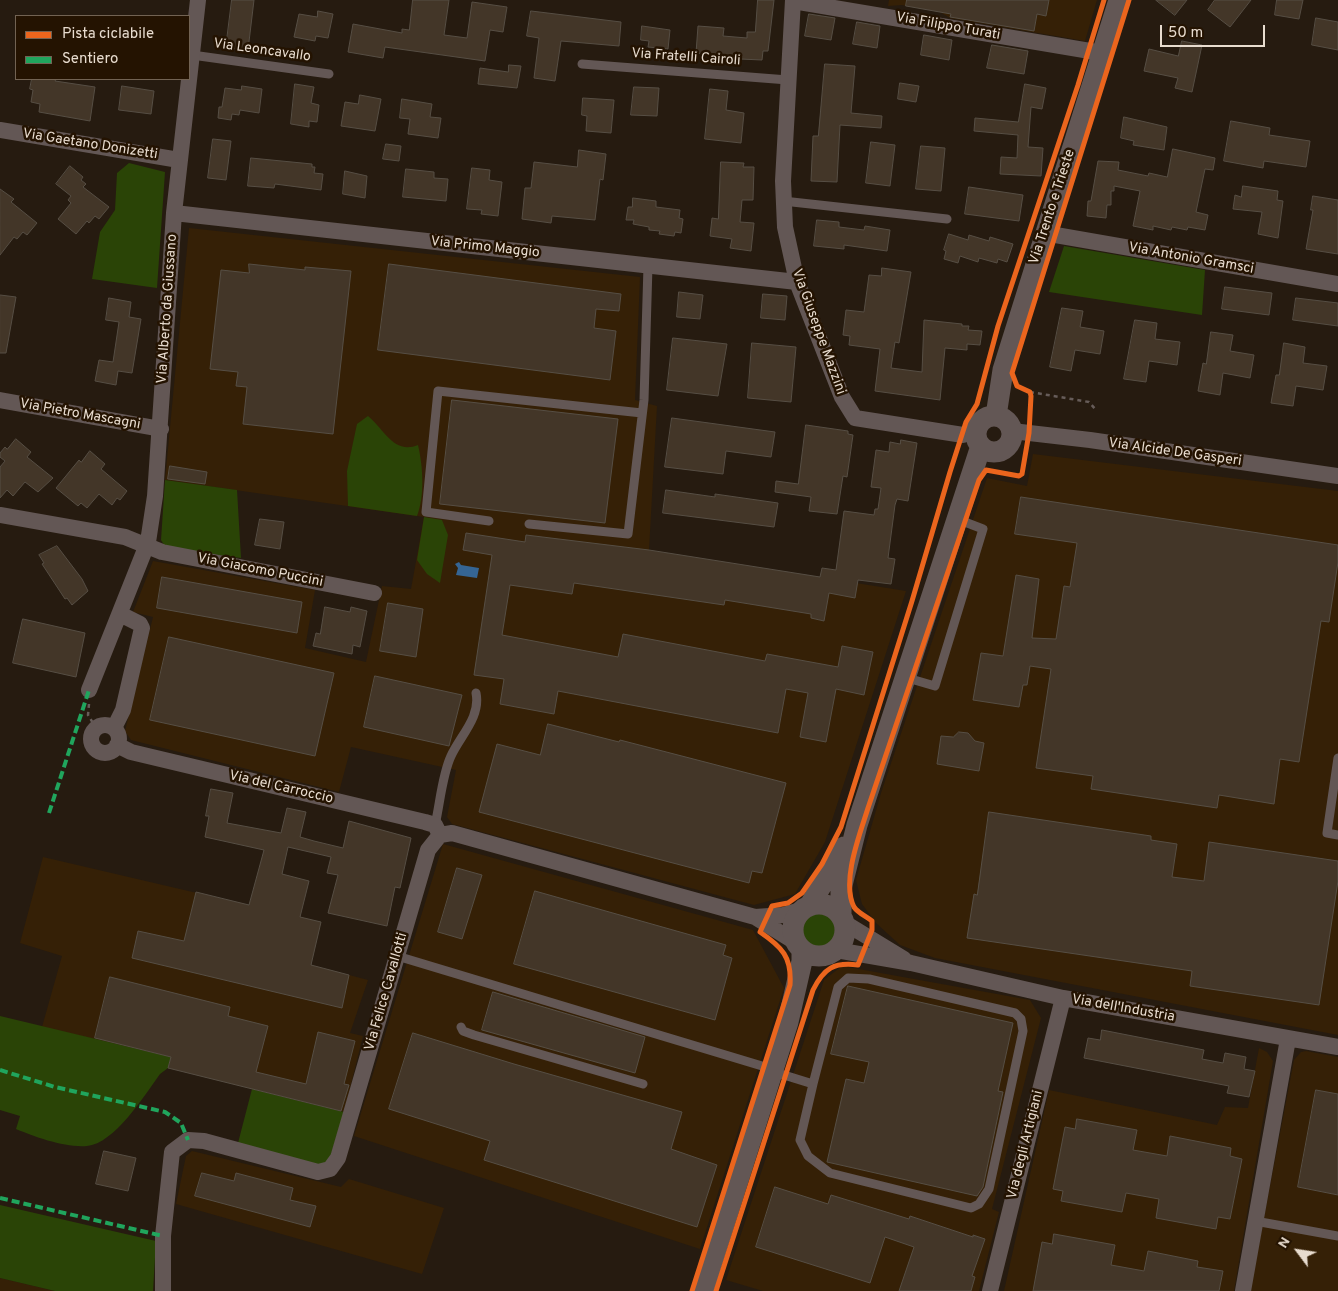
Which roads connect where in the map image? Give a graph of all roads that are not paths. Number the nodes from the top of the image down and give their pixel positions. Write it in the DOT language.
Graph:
graph roads {
  1 [pos="198,0"];
  2 [pos="1119,0"];
  3 [pos="793,1"];
  4 [pos="1102,53"];
  5 [pos="192,55"];
  6 [pos="582,64"];
  7 [pos="190,71"];
  8 [pos="329,74"];
  9 [pos="189,80"];
  10 [pos="788,80"];
  11 [pos="0,130"];
  12 [pos="179,160"];
  13 [pos="783,201"];
  14 [pos="174,213"];
  15 [pos="947,218"];
  16 [pos="1044,233"];
  17 [pos="648,266"];
  18 [pos="797,282"];
  19 [pos="1338,284"];
  20 [pos="0,400"];
  21 [pos="642,412"];
  22 [pos="996,416"];
  23 [pos="160,429"];
  24 [pos="1012,432"];
  25 [pos="979,438"];
  26 [pos="1338,475"];
  27 [pos="0,514"];
  28 [pos="955,518"];
  29 [pos="489,521"];
  30 [pos="529,524"];
  31 [pos="147,546"];
  32 [pos="374,593"];
  33 [pos="120,614"];
  34 [pos="904,677"];
  35 [pos="90,690"];
  36 [pos="476,693"];
  37 [pos="114,728"];
  38 [pos="117,745"];
  39 [pos="1338,758"];
  40 [pos="856,825"];
  41 [pos="438,830"];
  42 [pos="1338,835"];
  43 [pos="806,907"];
  44 [pos="754,917"];
  45 [pos="843,919"];
  46 [pos="799,946"];
  47 [pos="832,953"];
  48 [pos="397,956"];
  49 [pos="911,963"];
  50 [pos="1063,998"];
  51 [pos="788,1022"];
  52 [pos="462,1027"];
  53 [pos="1288,1038"];
  54 [pos="1338,1047"];
  55 [pos="772,1070"];
  56 [pos="643,1084"];
  57 [pos="813,1084"];
  58 [pos="1255,1221"];
  59 [pos="1338,1236"];
  60 [pos="163,1291"];
  61 [pos="703,1291"];
  62 [pos="990,1291"];
  63 [pos="1243,1291"];
  1 -- 5 [label="street, Via Alberto da Giussano"];
  2 -- 4 [label="street, Via Trento e Trieste"];
  3 -- 4 [label="street, Via Filippo Turati"];
  3 -- 10 [label="street, Via Giuseppe Mazzini"];
  4 -- 16 [label="street, Via Trento e Trieste"];
  5 -- 7 [label="street, Via Alberto da Giussano"];
  5 -- 8 [label="lane, Via Leoncavallo"];
  6 -- 10 [label="lane, Via Fratelli Cairoli"];
  9 -- 12 [label="street, Via Alberto da Giussano"];
  10 -- 13 [label="street, Via Giuseppe Mazzini"];
  11 -- 12 [label="street, Via Gaetano Donizetti"];
  12 -- 14 [label="street, Via Alberto da Giussano"];
  13 -- 15 [label="lane"];
  13 -- 18 [label="street, Via Giuseppe Mazzini"];
  14 -- 17 [label="street, Via Primo Maggio"];
  14 -- 23 [label="street, Via Alberto da Giussano"];
  16 -- 19 [label="street, Via Antonio Gramsci"];
  16 -- 22 [label="street, Via Trento e Trieste"];
  17 -- 18 [label="street, Via Primo Maggio"];
  17 -- 21 [label="lane"];
  18 -- 25 [label="street, Via Giuseppe Mazzini"];
  20 -- 23 [label="street, Via Pietro Mascagni"];
  21 -- 29 [label="lane"];
  21 -- 30 [label="lane"];
  22 -- 24 [label="street"];
  22 -- 25 [label="street"];
  23 -- 31 [label="street, Via Alberto da Giussano"];
  24 -- 25 [label="street"];
  24 -- 26 [label="street, Via Alcide De Gasperi"];
  25 -- 28 [label="street"];
  27 -- 31 [label="street, Via Giacomo Puccini"];
  28 -- 34 [label="street"];
  28 -- 34 [label="lane"];
  31 -- 32 [label="street, Via Giacomo Puccini"];
  31 -- 33 [label="street, Via Alberto da Giussano"];
  33 -- 35 [label="street, Via Alberto da Giussano"];
  33 -- 37 [label="street"];
  34 -- 40 [label="street"];
  36 -- 41 [label="lane"];
  37 -- 38 [label="street"];
  37 -- 38 [label="street"];
  38 -- 41 [label="street, Via del Carroccio"];
  39 -- 42 [label="lane"];
  40 -- 43 [label="street"];
  40 -- 45 [label="street"];
  41 -- 44 [label="street"];
  41 -- 48 [label="street, Via Felice Cavallotti"];
  43 -- 44 [label="street"];
  43 -- 45 [label="street"];
  43 -- 46 [label="street"];
  44 -- 46 [label="street"];
  45 -- 47 [label="street"];
  45 -- 49 [label="street, Via dell'Industria"];
  46 -- 47 [label="street"];
  46 -- 51 [label="street"];
  47 -- 49 [label="street, Via dell'Industria"];
  47 -- 51 [label="street"];
  48 -- 55 [label="lane"];
  48 -- 60 [label="street, Via Felice Cavallotti"];
  49 -- 50 [label="street, Via dell'Industria"];
  50 -- 53 [label="street, Via dell'Industria"];
  50 -- 62 [label="street, Via degli Artigiani"];
  51 -- 55 [label="street"];
  52 -- 56 [label="lane"];
  53 -- 54 [label="street, Via dell'Industria"];
  53 -- 58 [label="street"];
  55 -- 57 [label="lane"];
  55 -- 61 [label="street"];
  57 -- 57 [label="lane"];
  58 -- 59 [label="lane"];
  58 -- 63 [label="street"];
}
